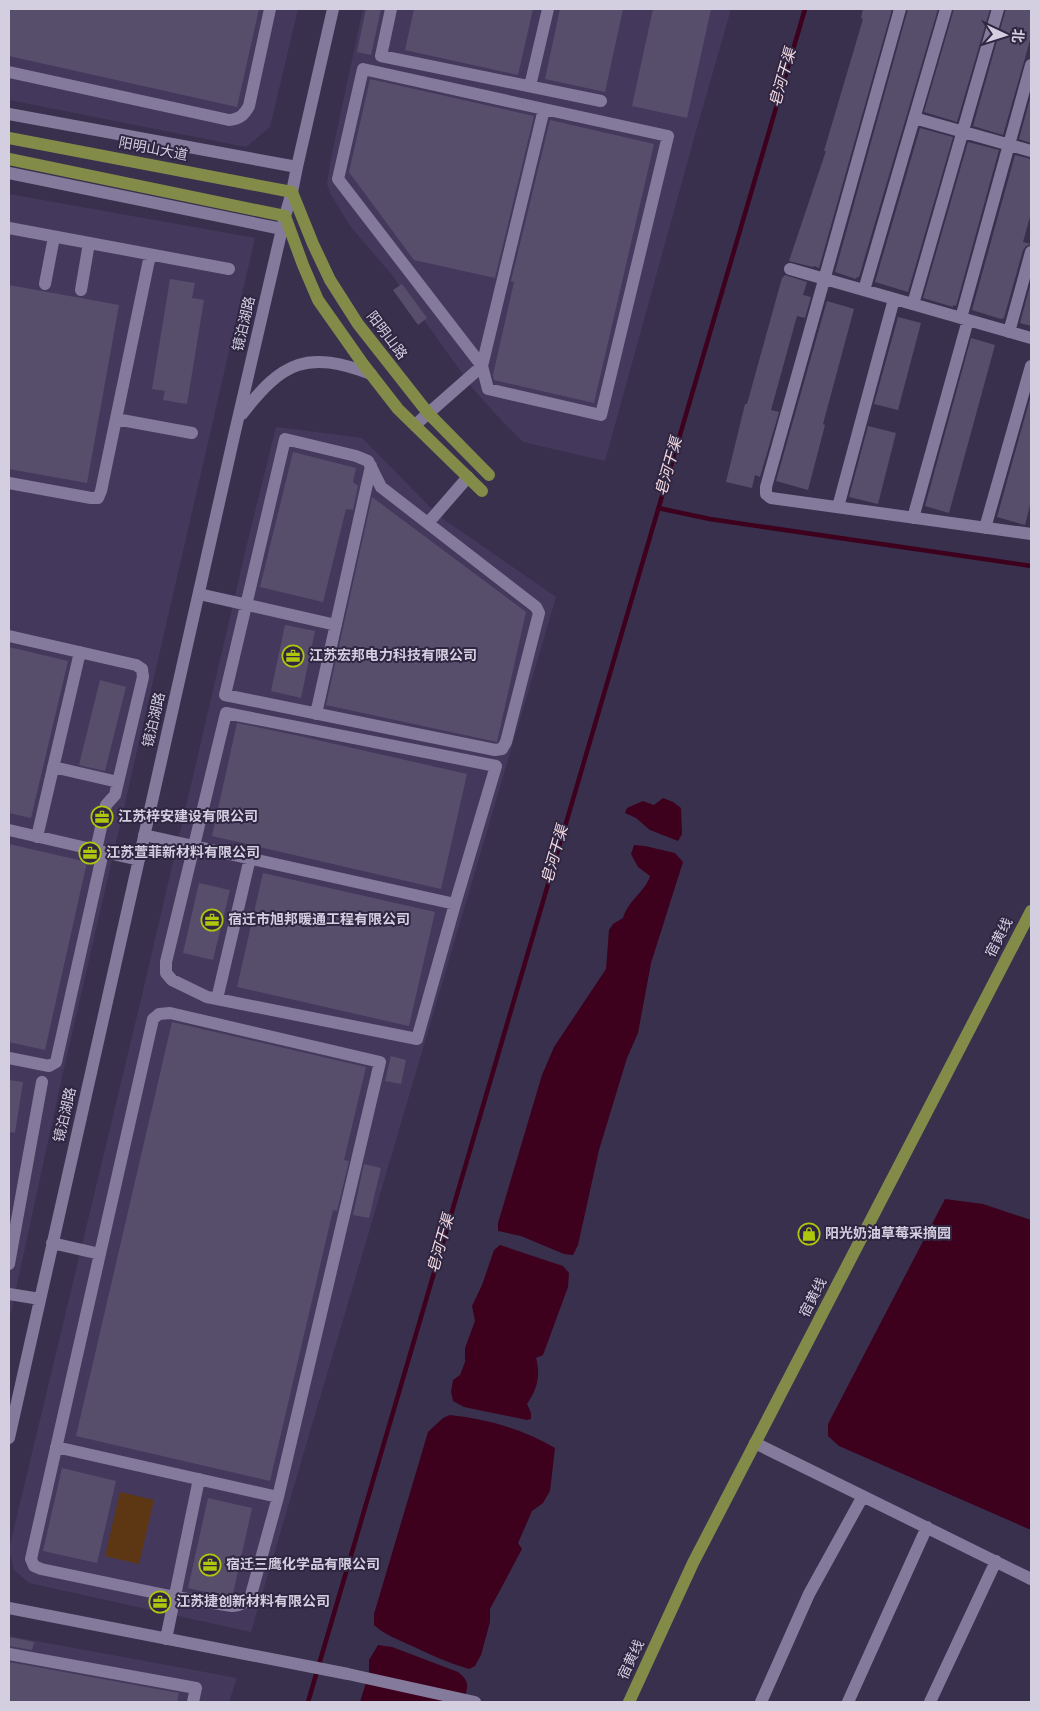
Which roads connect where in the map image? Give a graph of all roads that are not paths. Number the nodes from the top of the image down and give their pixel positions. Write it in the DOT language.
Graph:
graph roads {
  1 [pos="270,9"];
  2 [pos="333,9"];
  3 [pos="391,9"];
  4 [pos="548,9"];
  5 [pos="900,9"];
  6 [pos="946,9"];
  7 [pos="998,9"];
  8 [pos="1031,65"];
  9 [pos="9,72"];
  10 [pos="530,86"];
  11 [pos="601,101"];
  12 [pos="544,109"];
  13 [pos="9,114"];
  14 [pos="914,118"];
  15 [pos="963,132"];
  16 [pos="9,138"];
  17 [pos="1009,144"];
  18 [pos="1031,151"];
  19 [pos="9,159"];
  20 [pos="296,167"];
  21 [pos="9,173"];
  22 [pos="292,192"];
  23 [pos="285,216"];
  24 [pos="9,228"];
  25 [pos="282,229"];
  26 [pos="54,237"];
  27 [pos="89,243"];
  28 [pos="1031,252"];
  29 [pos="150,255"];
  30 [pos="229,269"];
  31 [pos="790,269"];
  32 [pos="823,279"];
  33 [pos="45,284"];
  34 [pos="81,290"];
  35 [pos="864,290"];
  36 [pos="894,299"];
  37 [pos="913,304"];
  38 [pos="964,319"];
  39 [pos="1009,332"];
  40 [pos="1031,338"];
  41 [pos="482,366"];
  42 [pos="1031,366"];
  43 [pos="371,374"];
  44 [pos="428,413"];
  45 [pos="238,418"];
  46 [pos="116,419"];
  47 [pos="415,425"];
  48 [pos="192,433"];
  49 [pos="371,466"];
  50 [pos="489,475"];
  51 [pos="468,477"];
  52 [pos="9,483"];
  53 [pos="482,491"];
  54 [pos="838,507"];
  55 [pos="913,518"];
  56 [pos="428,523"];
  57 [pos="985,528"];
  58 [pos="1031,534"];
  59 [pos="199,594"];
  60 [pos="245,604"];
  61 [pos="336,625"];
  62 [pos="9,636"];
  63 [pos="80,652"];
  64 [pos="316,714"];
  65 [pos="53,766"];
  66 [pos="118,782"];
  67 [pos="9,830"];
  68 [pos="144,835"];
  69 [pos="37,837"];
  70 [pos="193,846"];
  71 [pos="99,851"];
  72 [pos="250,858"];
  73 [pos="139,860"];
  74 [pos="455,904"];
  75 [pos="1031,911"];
  76 [pos="217,998"];
  77 [pos="9,1058"];
  78 [pos="42,1082"];
  79 [pos="52,1243"];
  80 [pos="100,1254"];
  81 [pos="9,1264"];
  82 [pos="9,1294"];
  83 [pos="40,1299"];
  84 [pos="9,1438"];
  85 [pos="755,1443"];
  86 [pos="56,1447"];
  87 [pos="200,1479"];
  88 [pos="278,1496"];
  89 [pos="863,1496"];
  90 [pos="927,1527"];
  91 [pos="996,1561"];
  92 [pos="1031,1578"];
  93 [pos="175,1597"];
  94 [pos="9,1608"];
  95 [pos="166,1639"];
  96 [pos="9,1654"];
  97 [pos="193,1702"];
  98 [pos="475,1702"];
  99 [pos="629,1702"];
  100 [pos="761,1702"];
  101 [pos="848,1702"];
  102 [pos="930,1702"];
  1 -- 9 [label="street"];
  2 -- 20 [label="street, 镜泊湖路"];
  3 -- 10 [label="street"];
  4 -- 10 [label="street"];
  5 -- 32 [label="street"];
  6 -- 14 [label="street"];
  7 -- 15 [label="street"];
  8 -- 17 [label="street"];
  10 -- 11 [label="street"];
  12 -- 41 [label="street"];
  12 -- 41 [label="street"];
  12 -- 41 [label="street"];
  13 -- 20 [label="street"];
  14 -- 15 [label="street"];
  14 -- 35 [label="street"];
  15 -- 17 [label="street"];
  15 -- 37 [label="street"];
  16 -- 22 [label="main road, 阳明山大道"];
  17 -- 18 [label="street"];
  17 -- 38 [label="street"];
  19 -- 23 [label="main road"];
  20 -- 22 [label="street, 镜泊湖路"];
  21 -- 25 [label="street"];
  22 -- 23 [label="street, 镜泊湖路"];
  22 -- 44 [label="main road, 阳明山路"];
  23 -- 25 [label="street, 镜泊湖路"];
  23 -- 43 [label="main road"];
  24 -- 26 [label="street"];
  25 -- 45 [label="street, 镜泊湖路"];
  26 -- 27 [label="street"];
  26 -- 33 [label="street"];
  27 -- 29 [label="street"];
  27 -- 34 [label="street"];
  28 -- 39 [label="street"];
  29 -- 30 [label="street"];
  29 -- 46 [label="street"];
  31 -- 32 [label="street"];
  32 -- 35 [label="street"];
  32 -- 54 [label="street"];
  35 -- 36 [label="street"];
  36 -- 37 [label="street"];
  36 -- 54 [label="street"];
  37 -- 38 [label="street"];
  38 -- 39 [label="street"];
  38 -- 55 [label="street"];
  39 -- 40 [label="street"];
  41 -- 44 [label="street"];
  42 -- 57 [label="street"];
  43 -- 45 [label="street"];
  43 -- 47 [label="main road"];
  44 -- 47 [label="street"];
  44 -- 50 [label="main road, 阳明山路"];
  45 -- 59 [label="street, 镜泊湖路"];
  46 -- 48 [label="street"];
  46 -- 52 [label="street"];
  47 -- 51 [label="main road"];
  49 -- 56 [label="street"];
  49 -- 60 [label="street"];
  49 -- 61 [label="street"];
  51 -- 53 [label="main road"];
  51 -- 56 [label="street"];
  54 -- 55 [label="street"];
  55 -- 57 [label="street"];
  56 -- 64 [label="street"];
  57 -- 58 [label="street"];
  59 -- 60 [label="street"];
  59 -- 68 [label="street, 镜泊湖路"];
  60 -- 61 [label="street"];
  60 -- 64 [label="street"];
  61 -- 64 [label="street"];
  62 -- 63 [label="street"];
  63 -- 65 [label="street"];
  63 -- 66 [label="street"];
  65 -- 66 [label="street"];
  65 -- 69 [label="street"];
  66 -- 71 [label="street"];
  67 -- 69 [label="street"];
  68 -- 70 [label="street"];
  68 -- 73 [label="street, 镜泊湖路"];
  69 -- 71 [label="street"];
  70 -- 72 [label="street"];
  70 -- 74 [label="street"];
  70 -- 76 [label="street"];
  71 -- 73 [label="street"];
  71 -- 77 [label="street"];
  72 -- 74 [label="street"];
  72 -- 76 [label="street"];
  73 -- 79 [label="street, 镜泊湖路"];
  74 -- 76 [label="street"];
  75 -- 85 [label="main road, 宿黄线"];
  78 -- 81 [label="street"];
  79 -- 80 [label="street"];
  79 -- 83 [label="street, 镜泊湖路"];
  80 -- 86 [label="street"];
  80 -- 88 [label="street"];
  82 -- 83 [label="street"];
  83 -- 84 [label="street, 镜泊湖路"];
  85 -- 89 [label="street"];
  85 -- 99 [label="main road, 宿黄线"];
  86 -- 87 [label="street"];
  86 -- 93 [label="street"];
  87 -- 88 [label="street"];
  87 -- 93 [label="street"];
  88 -- 93 [label="street"];
  89 -- 90 [label="street"];
  89 -- 100 [label="street"];
  90 -- 91 [label="street"];
  90 -- 101 [label="street"];
  91 -- 92 [label="street"];
  91 -- 102 [label="street"];
  93 -- 95 [label="street"];
  94 -- 95 [label="street"];
  95 -- 98 [label="street"];
  96 -- 97 [label="street"];
}
